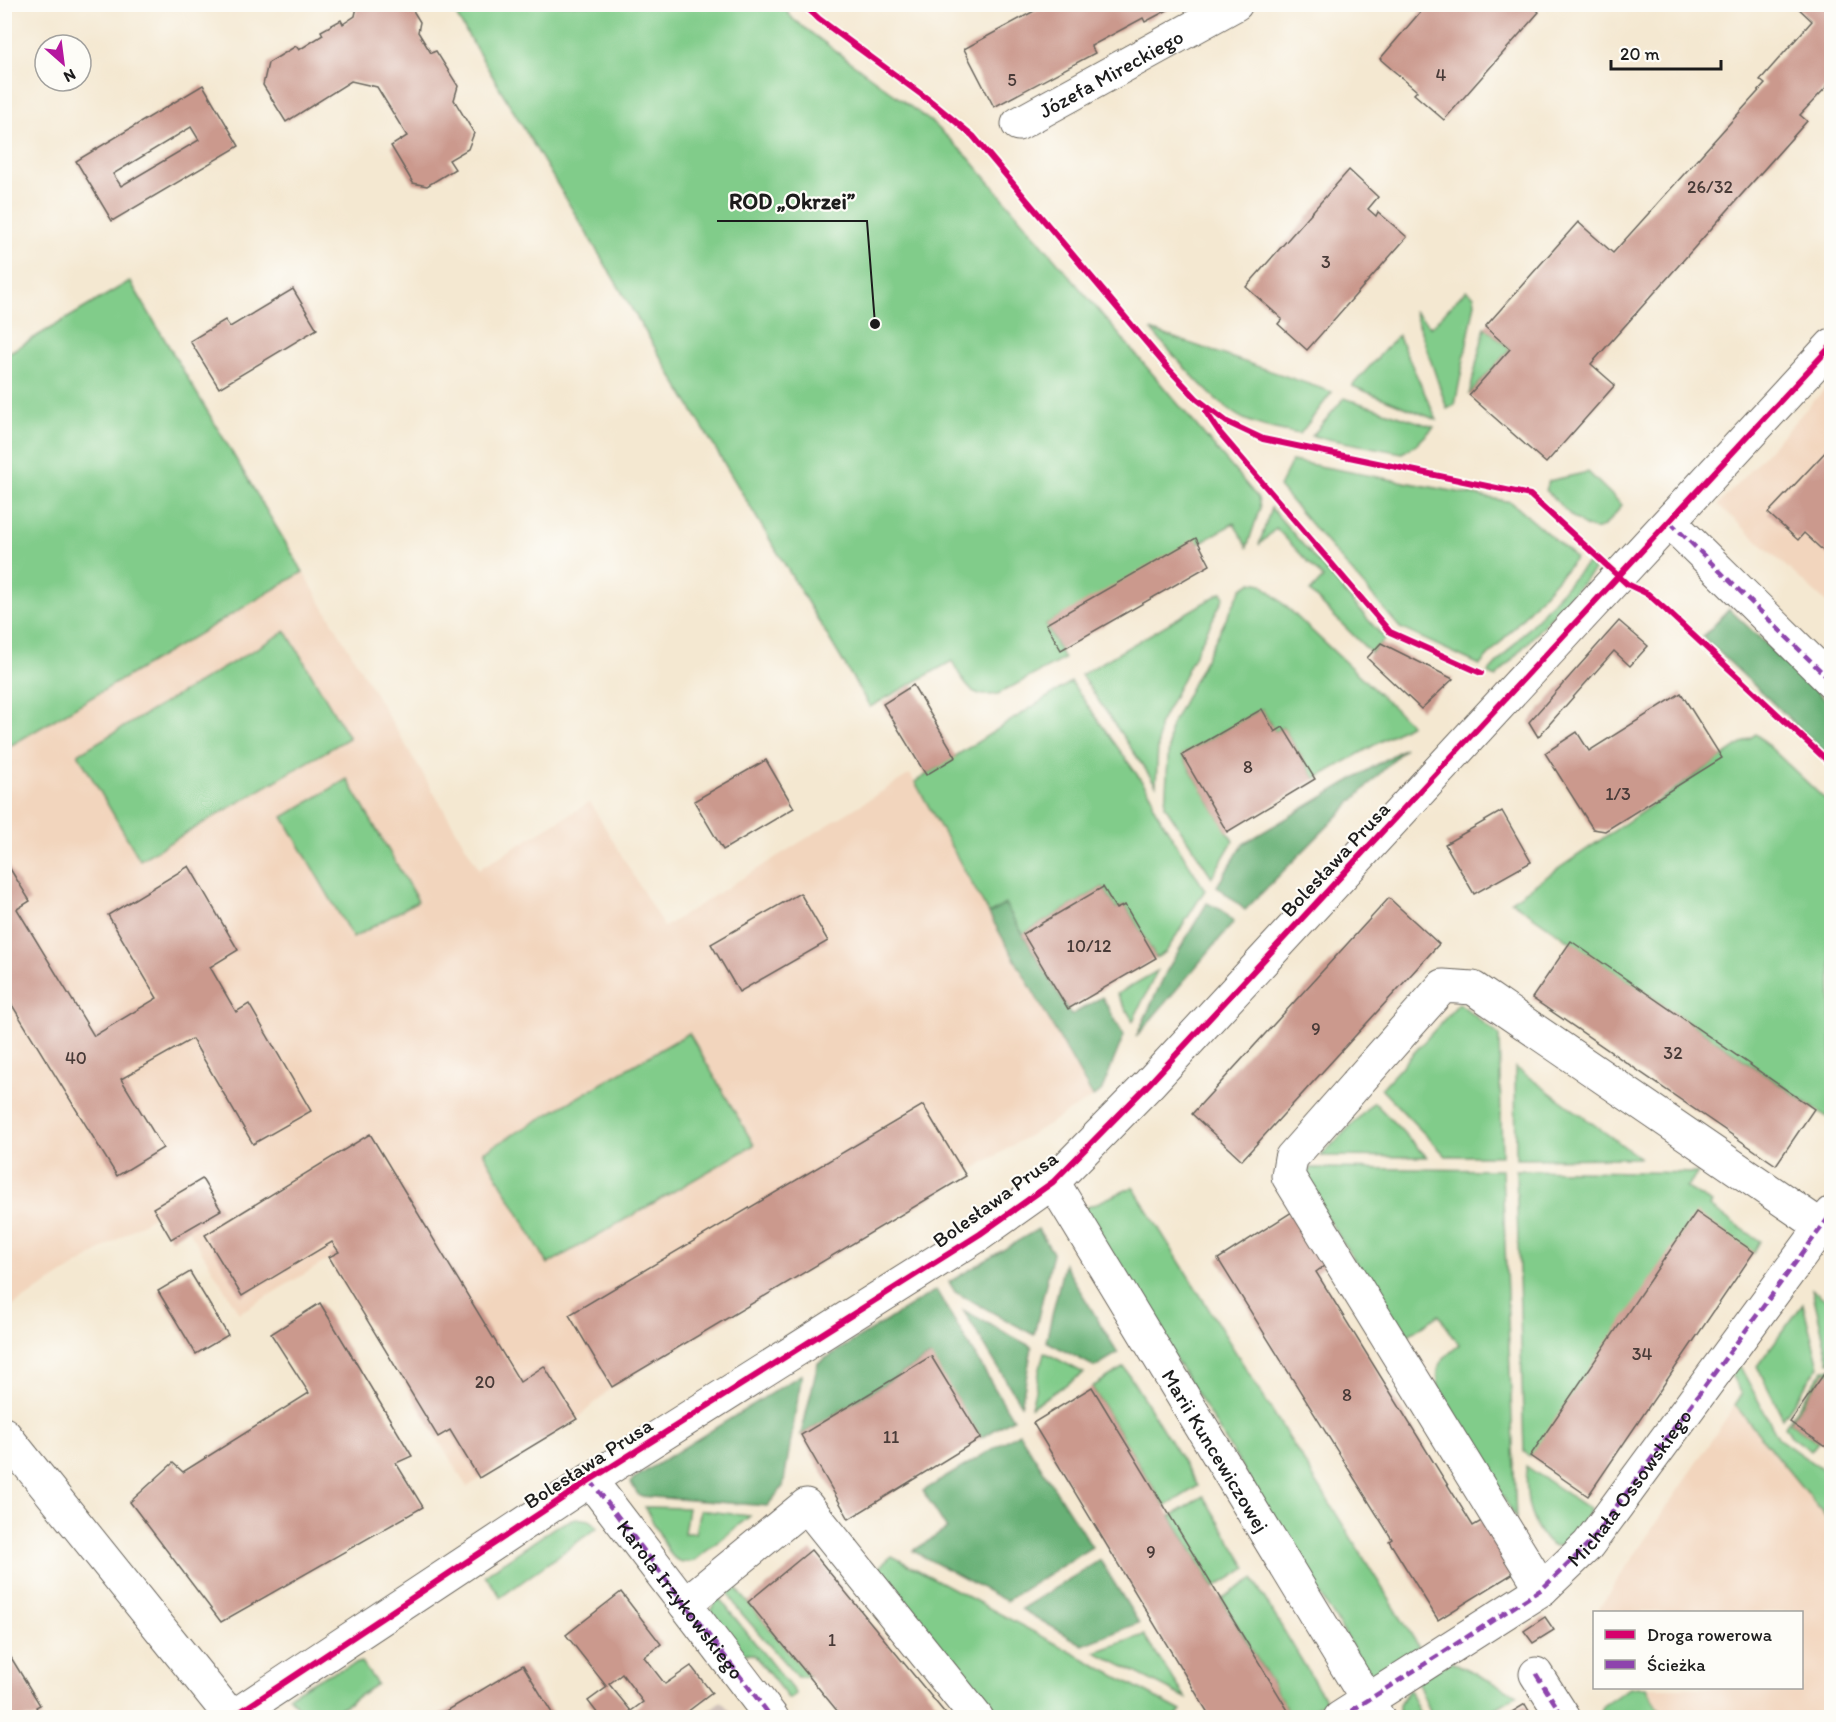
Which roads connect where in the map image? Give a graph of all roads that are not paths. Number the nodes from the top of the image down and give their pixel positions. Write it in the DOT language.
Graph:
graph roads {
  1 [pos="1236,4"];
  2 [pos="1018,124"];
  3 [pos="1832,345"];
  4 [pos="1670,522"];
  5 [pos="1832,682"];
  6 [pos="1053,1182"];
  7 [pos="1827,1220"];
  8 [pos="4,1434"];
  9 [pos="590,1480"];
  10 [pos="1542,1589"];
  11 [pos="685,1604"];
  12 [pos="1536,1674"];
  13 [pos="1373,1709"];
  14 [pos="232,1717"];
  15 [pos="772,1718"];
  16 [pos="977,1718"];
  17 [pos="1340,1718"];
  18 [pos="1564,1718"];
  1 -- 2 [label="street, Józefa Mireckiego"];
  3 -- 4 [label="street, Bolesława Prusa"];
  4 -- 5 [label="street"];
  4 -- 6 [label="street, Bolesława Prusa"];
  6 -- 9 [label="street, Bolesława Prusa"];
  6 -- 13 [label="street, Marii Kuncewiczowej"];
  7 -- 10 [label="street, Michała Ossowskiego"];
  7 -- 10 [label="street"];
  8 -- 14 [label="street"];
  9 -- 11 [label="street, Karola Irzykowskiego"];
  9 -- 14 [label="street, Bolesława Prusa"];
  10 -- 13 [label="street, Michała Ossowskiego"];
  11 -- 15 [label="street, Karola Irzykowskiego"];
  11 -- 16 [label="street"];
  12 -- 18 [label="street"];
  13 -- 17 [label="street, Michała Ossowskiego"];
}
